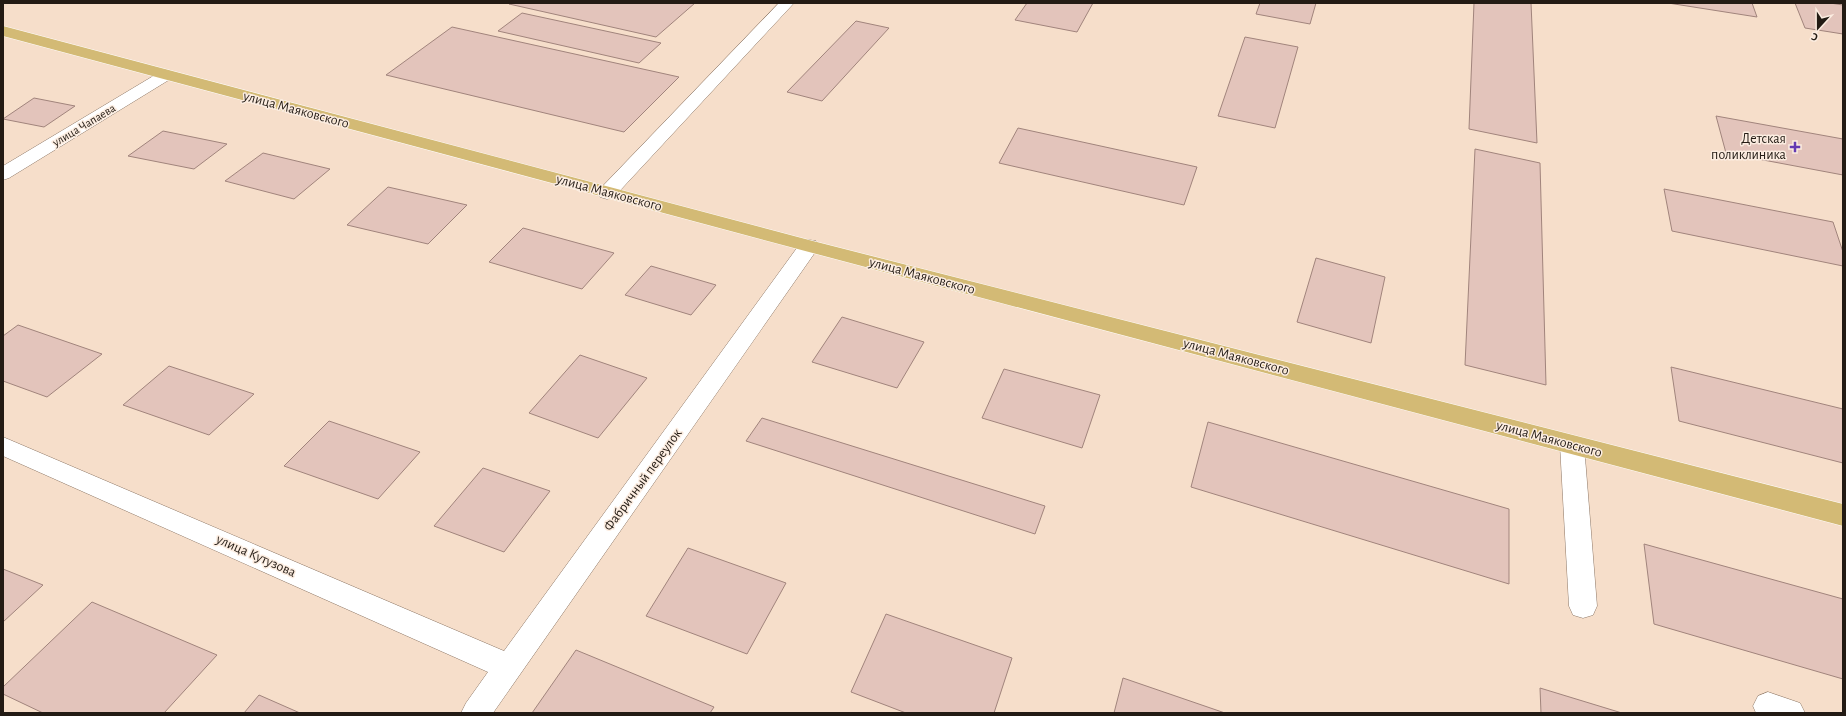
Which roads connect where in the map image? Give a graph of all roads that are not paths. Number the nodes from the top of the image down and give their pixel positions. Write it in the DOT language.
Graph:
graph roads {
  1 [pos="786,3"];
  2 [pos="3,31"];
  3 [pos="166,75"];
  4 [pos="3,174"];
  5 [pos="607,193"];
  6 [pos="809,246"];
  7 [pos="1572,445"];
  8 [pos="3,446"];
  9 [pos="1843,515"];
  10 [pos="1583,606"];
  11 [pos="509,667"];
  12 [pos="476,713"];
  1 -- 5 [label="street"];
  2 -- 3 [label="main road, улица Маяковского"];
  3 -- 4 [label="street, улица Чапаева"];
  3 -- 5 [label="main road, улица Маяковского"];
  5 -- 6 [label="main road, улица Маяковского"];
  6 -- 7 [label="main road, улица Маяковского"];
  6 -- 11 [label="street, Фабричный переулок"];
  7 -- 9 [label="main road, улица Маяковского"];
  7 -- 10 [label="street"];
  8 -- 11 [label="street, улица Кутузова"];
  11 -- 12 [label="street, Фабричный переулок"];
}
